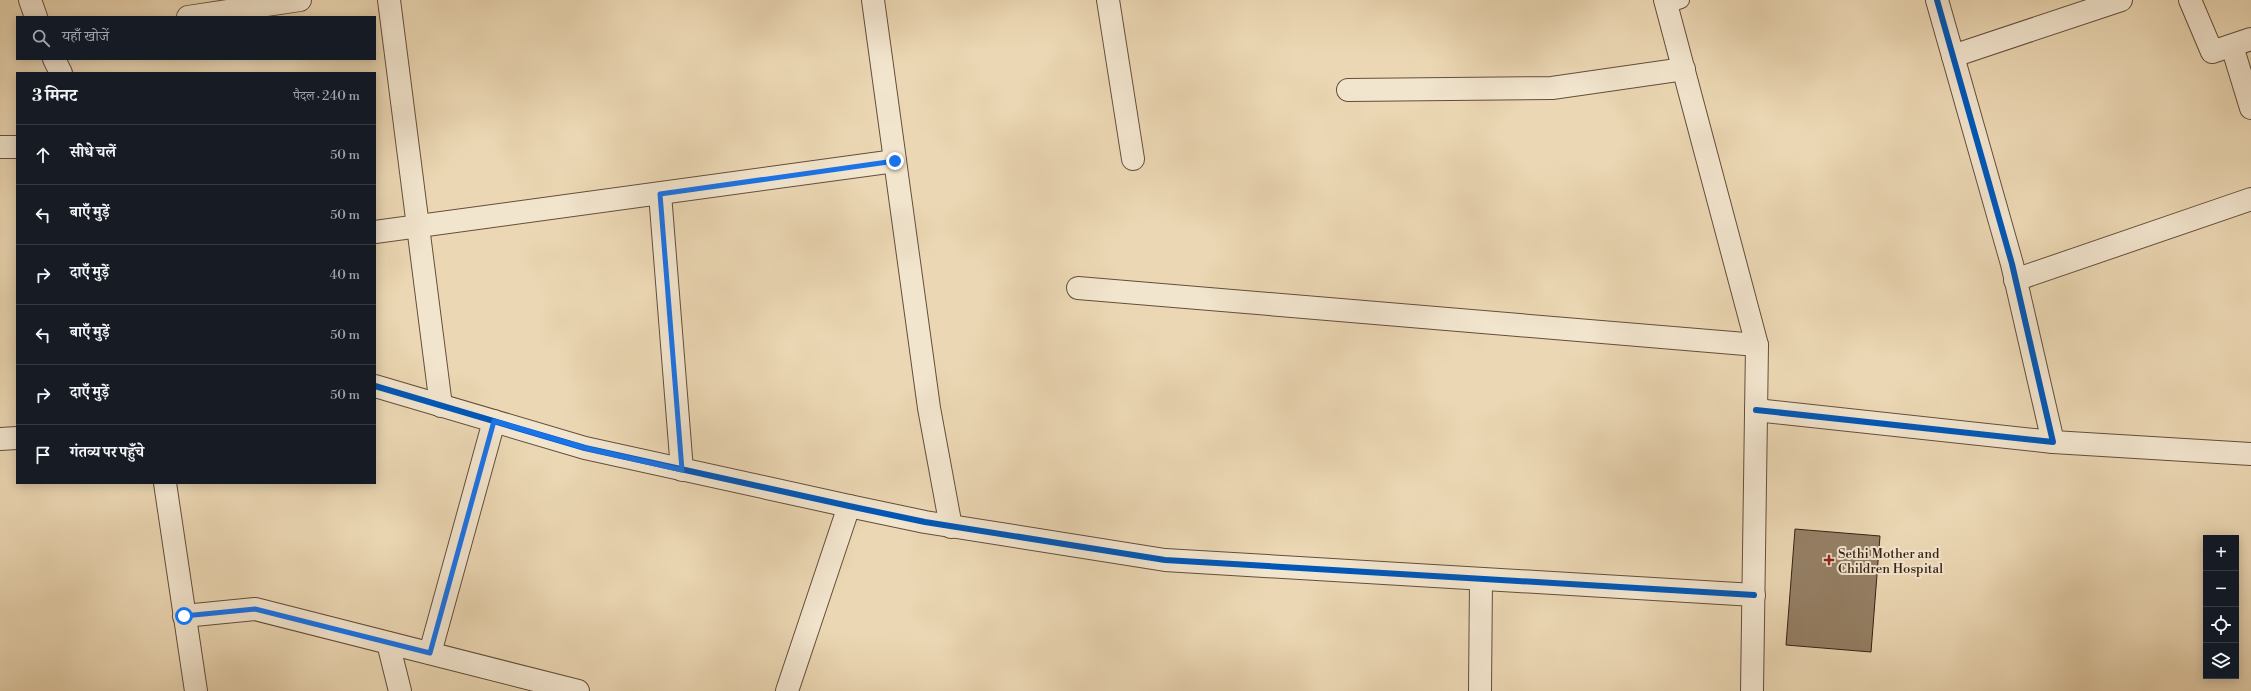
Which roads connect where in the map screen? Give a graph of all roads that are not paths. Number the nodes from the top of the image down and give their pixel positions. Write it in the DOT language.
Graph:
graph roads {
  1 [pos="30,0"];
  2 [pos="300,0"];
  3 [pos="389,0"];
  4 [pos="873,0"];
  5 [pos="1108,0"];
  6 [pos="1937,0"];
  7 [pos="2121,0"];
  8 [pos="2190,0"];
  9 [pos="1671,2"];
  10 [pos="36,16"];
  11 [pos="195,16"];
  12 [pos="2241,42"];
  13 [pos="1953,56"];
  14 [pos="54,60"];
  15 [pos="1684,69"];
  16 [pos="60,72"];
  17 [pos="1348,90"];
  18 [pos="2251,108"];
  19 [pos="0,147"];
  20 [pos="16,147"];
  21 [pos="1133,159"];
  22 [pos="895,161"];
  23 [pos="660,194"];
  24 [pos="2251,199"];
  25 [pos="418,227"];
  26 [pos="376,232"];
  27 [pos="2015,280"];
  28 [pos="1078,288"];
  29 [pos="1757,345"];
  30 [pos="376,386"];
  31 [pos="441,406"];
  32 [pos="1756,410"];
  33 [pos="494,421"];
  34 [pos="16,438"];
  35 [pos="0,439"];
  36 [pos="2053,442"];
  37 [pos="2251,454"];
  38 [pos="682,470"];
  39 [pos="165,484"];
  40 [pos="849,506"];
  41 [pos="951,527"];
  42 [pos="1481,579"];
  43 [pos="1754,595"];
  44 [pos="184,616"];
  45 [pos="388,643"];
  46 [pos="430,653"];
  47 [pos="196,691"];
  48 [pos="400,691"];
  49 [pos="578,691"];
  50 [pos="788,691"];
  51 [pos="1480,691"];
  52 [pos="1753,691"];
  1 -- 10 [label="street"];
  2 -- 11 [label="street"];
  3 -- 25 [label="street"];
  4 -- 22 [label="street"];
  5 -- 21 [label="street"];
  6 -- 13 [label="street"];
  7 -- 13 [label="street"];
  8 -- 12 [label="street"];
  9 -- 15 [label="street"];
  12 -- 18 [label="street"];
  13 -- 27 [label="street"];
  14 -- 16 [label="street"];
  15 -- 17 [label="street"];
  15 -- 29 [label="street"];
  19 -- 20 [label="street"];
  22 -- 23 [label="street"];
  22 -- 41 [label="street"];
  23 -- 25 [label="street"];
  23 -- 38 [label="street"];
  24 -- 27 [label="street"];
  25 -- 26 [label="street"];
  25 -- 31 [label="street"];
  27 -- 36 [label="street"];
  28 -- 29 [label="street"];
  29 -- 32 [label="street"];
  30 -- 31 [label="street"];
  31 -- 33 [label="street"];
  32 -- 36 [label="street"];
  32 -- 43 [label="street"];
  33 -- 38 [label="street"];
  33 -- 46 [label="street"];
  34 -- 35 [label="street"];
  36 -- 37 [label="street"];
  38 -- 40 [label="street"];
  39 -- 44 [label="street"];
  40 -- 41 [label="street"];
  40 -- 50 [label="street"];
  41 -- 42 [label="street"];
  42 -- 43 [label="street"];
  42 -- 51 [label="street"];
  43 -- 52 [label="street"];
  44 -- 45 [label="street"];
  44 -- 47 [label="street"];
  45 -- 46 [label="street"];
  45 -- 48 [label="street"];
  46 -- 49 [label="street"];
}
